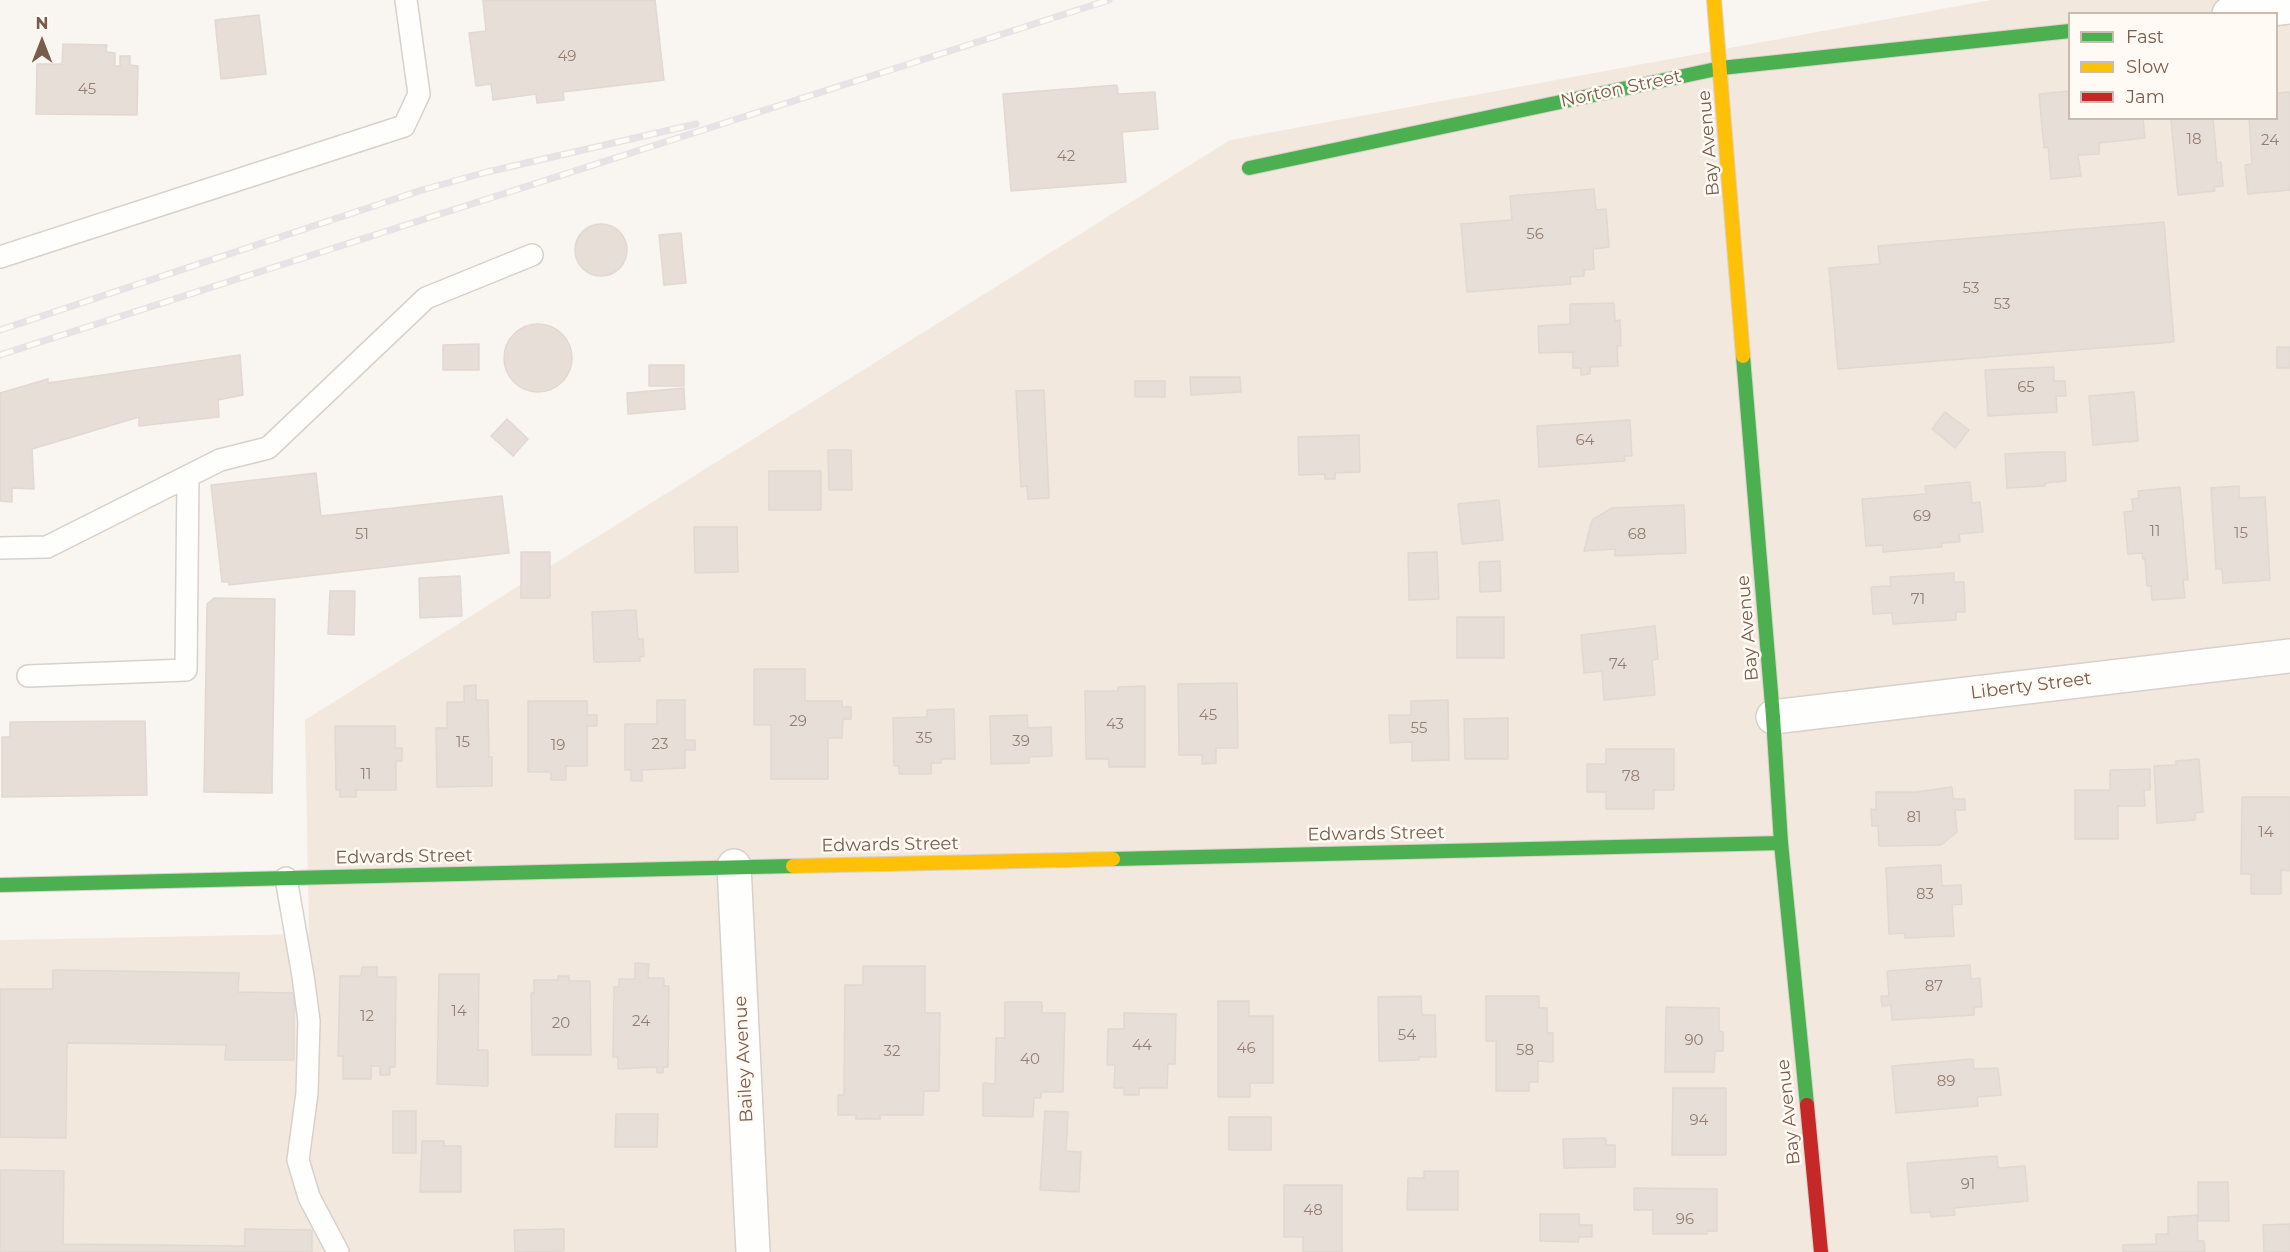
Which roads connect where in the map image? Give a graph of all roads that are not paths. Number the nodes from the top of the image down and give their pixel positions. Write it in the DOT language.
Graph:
graph roads {
  1 [pos="406,0"];
  2 [pos="1714,0"];
  3 [pos="2290,7"];
  4 [pos="2246,12"];
  5 [pos="2068,31"];
  6 [pos="1721,68"];
  7 [pos="1249,168"];
  8 [pos="532,255"];
  9 [pos="0,258"];
  10 [pos="188,476"];
  11 [pos="0,548"];
  12 [pos="2290,656"];
  13 [pos="28,676"];
  14 [pos="1773,717"];
  15 [pos="1781,843"];
  16 [pos="734,866"];
  17 [pos="286,878"];
  18 [pos="0,885"];
  19 [pos="338,1252"];
  20 [pos="753,1252"];
  21 [pos="1821,1252"];
  1 -- 9 [label="lane"];
  2 -- 6 [label="street, Bay Avenue"];
  3 -- 4 [label="street"];
  5 -- 6 [label="street, Norton Street"];
  6 -- 7 [label="street, Norton Street"];
  6 -- 14 [label="street, Bay Avenue"];
  8 -- 10 [label="lane"];
  10 -- 11 [label="lane"];
  10 -- 13 [label="lane"];
  12 -- 14 [label="street, Liberty Street"];
  14 -- 15 [label="street, Bay Avenue"];
  15 -- 16 [label="street, Edwards Street"];
  15 -- 21 [label="street, Bay Avenue"];
  16 -- 17 [label="street, Edwards Street"];
  16 -- 20 [label="street, Bailey Avenue"];
  17 -- 18 [label="street, Edwards Street"];
  17 -- 19 [label="lane"];
}
